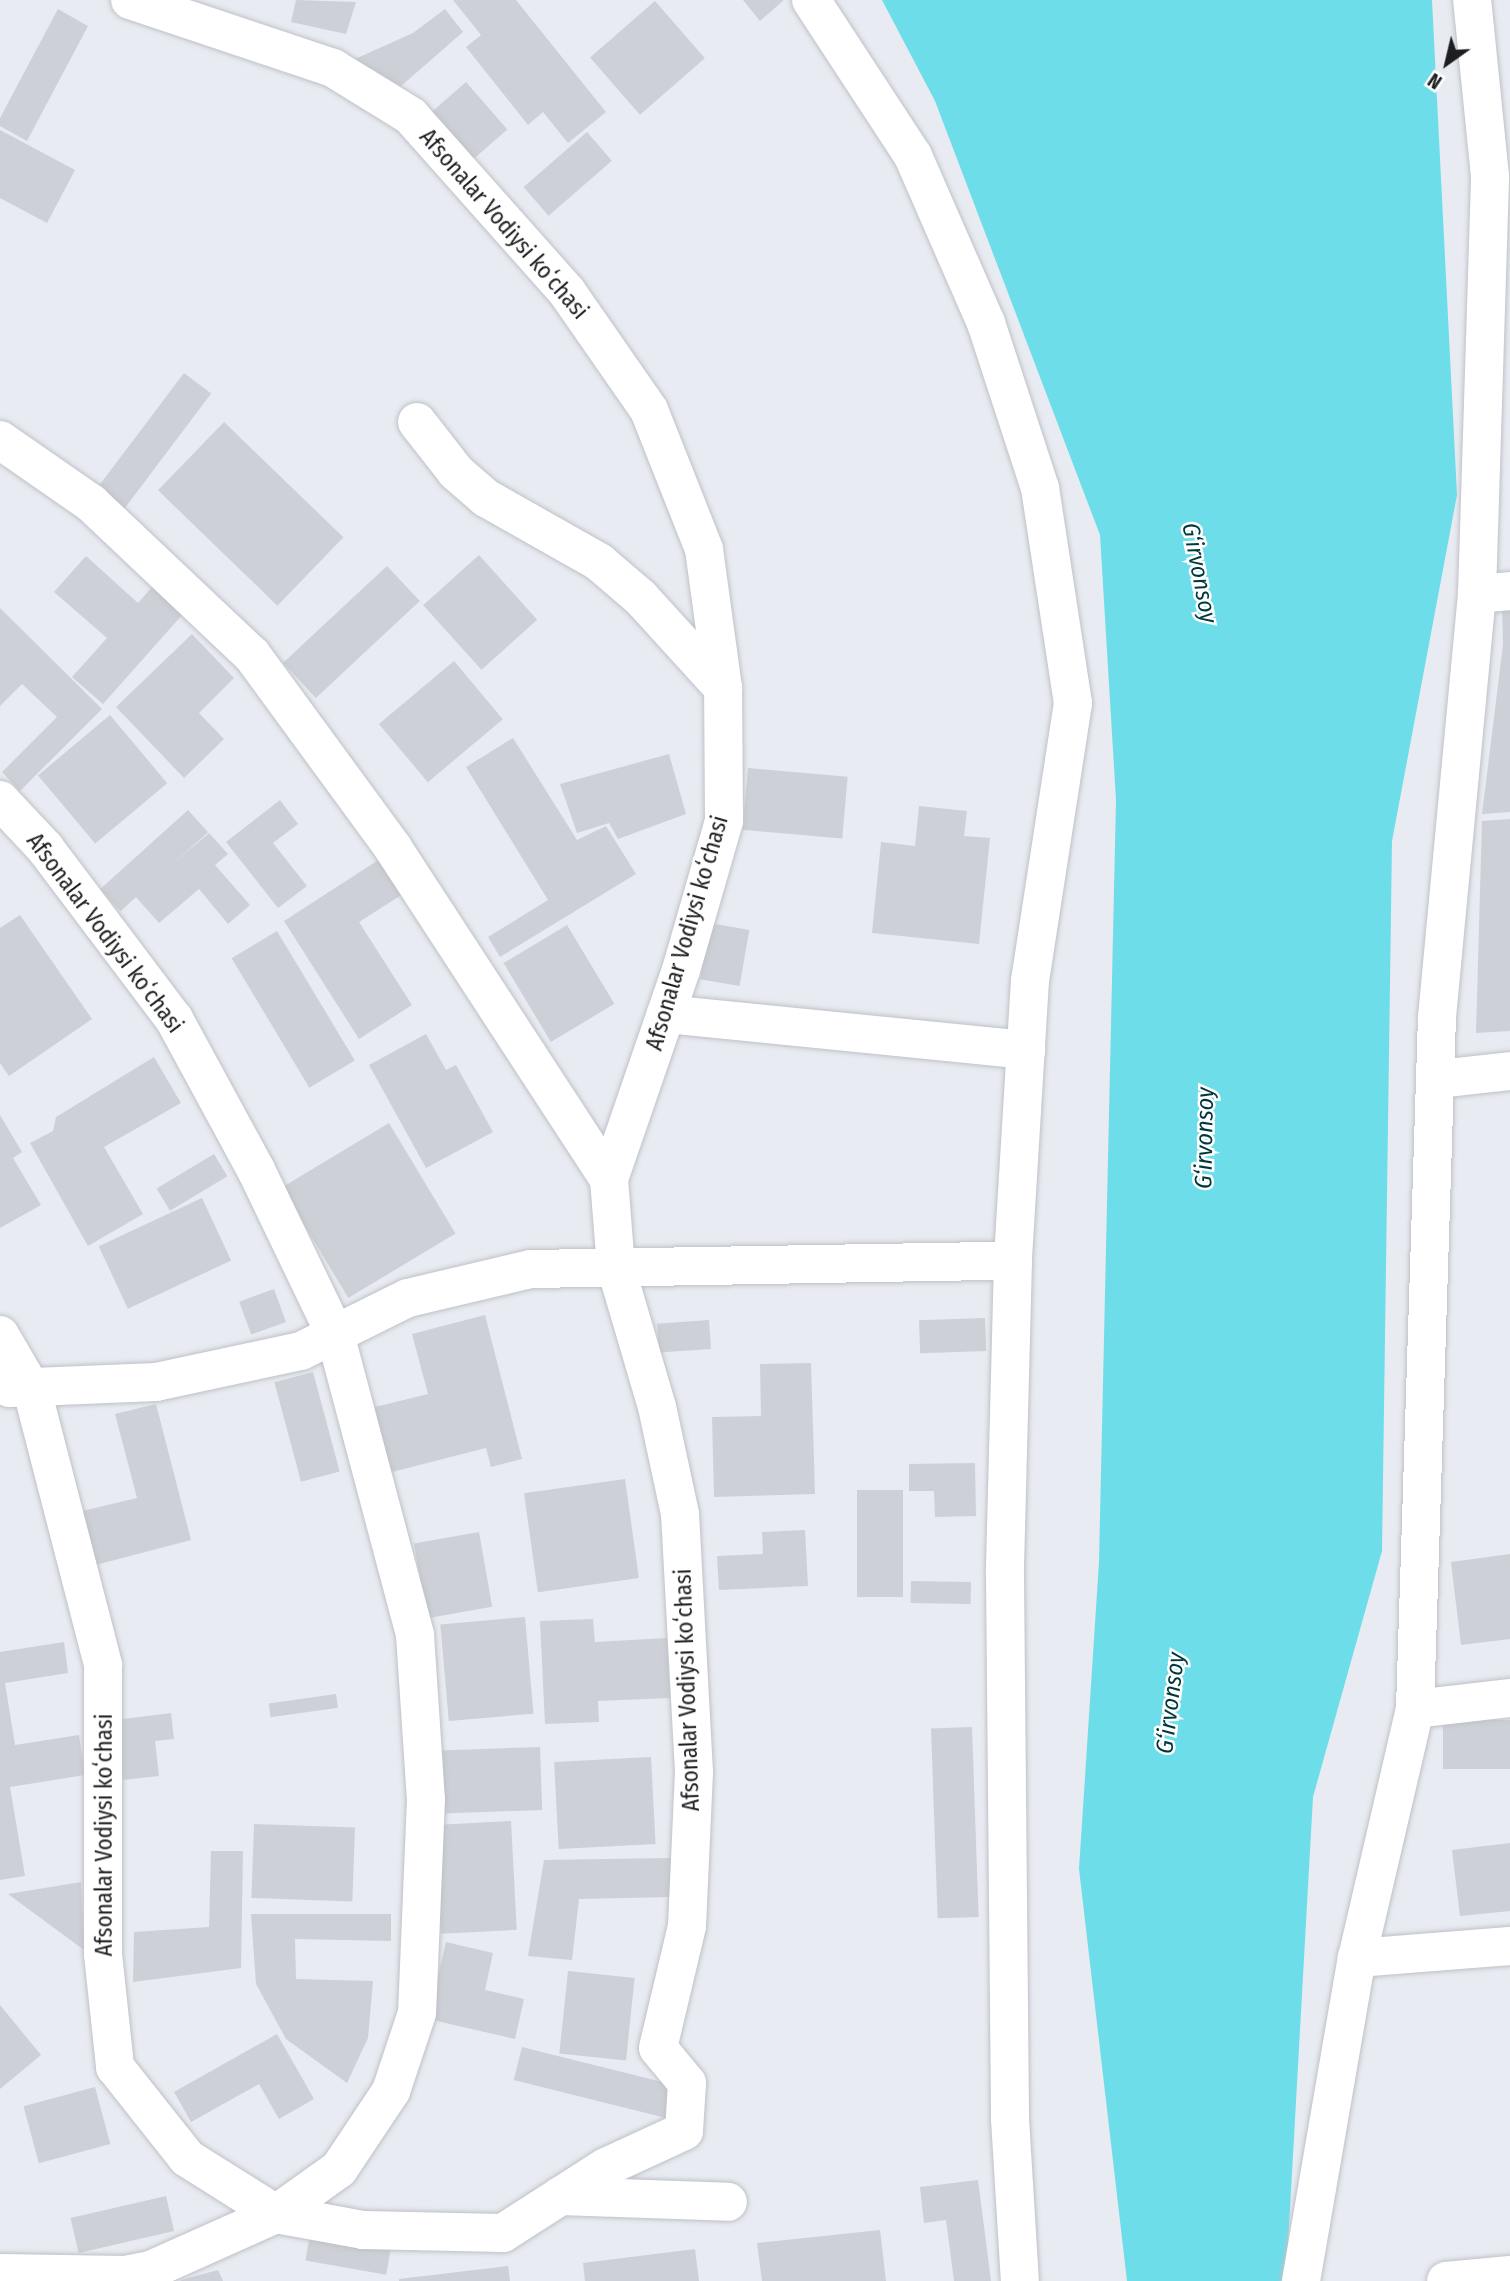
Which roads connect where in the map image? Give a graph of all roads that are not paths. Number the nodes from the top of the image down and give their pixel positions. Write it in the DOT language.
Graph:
graph roads {
  1 [pos="811,0"];
  2 [pos="1472,0"];
  3 [pos="149,2"];
  4 [pos="1500,174"];
  5 [pos="417,422"];
  6 [pos="0,440"];
  7 [pos="1494,593"];
  8 [pos="723,688"];
  9 [pos="0,800"];
  10 [pos="666,1014"];
  11 [pos="1026,1049"];
  12 [pos="1510,1071"];
  13 [pos="1438,1079"];
  14 [pos="609,1180"];
  15 [pos="1013,1261"];
  16 [pos="616,1268"];
  17 [pos="335,1334"];
  18 [pos="0,1335"];
  19 [pos="16,1388"];
  20 [pos="1510,1698"];
  21 [pos="1415,1709"];
  22 [pos="1510,1946"];
  23 [pos="1357,1958"];
  24 [pos="560,2196"];
  25 [pos="728,2202"];
  26 [pos="276,2214"];
  27 [pos="0,2273"];
  28 [pos="1510,2275"];
  29 [pos="1020,2281"];
  30 [pos="1300,2281"];
  31 [pos="1446,2281"];
  1 -- 11 [label="street"];
  2 -- 4 [label="street"];
  3 -- 8 [label="street, Afsonalar Vodiysi koʻchasi"];
  4 -- 7 [label="street"];
  5 -- 8 [label="street"];
  6 -- 14 [label="street, Afsonalar Vodiysi koʻchasi"];
  7 -- 13 [label="street"];
  8 -- 10 [label="street, Afsonalar Vodiysi koʻchasi"];
  9 -- 17 [label="street, Afsonalar Vodiysi koʻchasi"];
  10 -- 11 [label="street"];
  10 -- 14 [label="street, Afsonalar Vodiysi koʻchasi"];
  11 -- 15 [label="street"];
  12 -- 13 [label="street"];
  13 -- 21 [label="street"];
  14 -- 16 [label="street, Afsonalar Vodiysi koʻchasi"];
  15 -- 16 [label="street"];
  15 -- 29 [label="street"];
  16 -- 17 [label="street"];
  16 -- 24 [label="street, Afsonalar Vodiysi koʻchasi"];
  17 -- 19 [label="street"];
  17 -- 26 [label="street, Afsonalar Vodiysi koʻchasi"];
  18 -- 19 [label="street, Afsonalar Vodiysi koʻchasi"];
  19 -- 26 [label="street, Afsonalar Vodiysi koʻchasi"];
  20 -- 21 [label="street"];
  21 -- 23 [label="street"];
  22 -- 23 [label="street"];
  23 -- 30 [label="street"];
  24 -- 25 [label="street"];
  24 -- 26 [label="street, Afsonalar Vodiysi koʻchasi"];
  26 -- 27 [label="street, Afsonalar Vodiysi koʻchasi"];
  28 -- 31 [label="street"];
}
